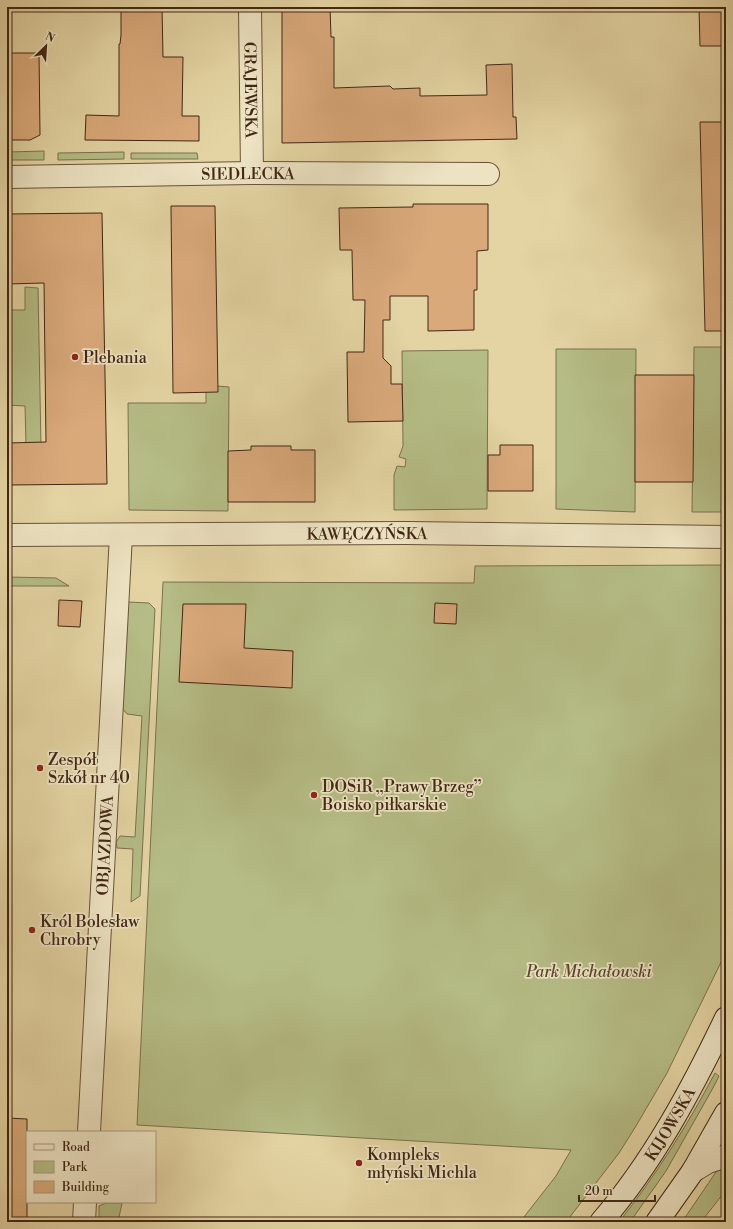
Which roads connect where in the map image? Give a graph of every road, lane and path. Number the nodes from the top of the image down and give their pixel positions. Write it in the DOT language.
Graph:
graph roads {
  1 [pos="250,7"];
  2 [pos="252,173"];
  3 [pos="488,174"];
  4 [pos="7,177"];
  5 [pos="7,535"];
  6 [pos="121,535"];
  7 [pos="726,537"];
  8 [pos="726,1018"];
  9 [pos="726,1113"];
  10 [pos="89,1131"];
  11 [pos="726,1156"];
  12 [pos="693,1172"];
  13 [pos="85,1203"];
  14 [pos="84,1222"];
  15 [pos="601,1222"];
  16 [pos="657,1222"];
  1 -- 2 [label="street, GRAJEWSKA"];
  2 -- 3 [label="street, SIEDLECKA"];
  2 -- 4 [label="street, SIEDLECKA"];
  5 -- 6 [label="street, KAWĘCZYŃSKA"];
  6 -- 7 [label="street, KAWĘCZYŃSKA"];
  6 -- 10 [label="street, OBJAZDOWA"];
  8 -- 15 [label="street, KIJOWSKA"];
  9 -- 12 [label="street"];
  11 -- 12 [label="street"];
  12 -- 16 [label="street"];
  13 -- 14 [label="street"];
}
